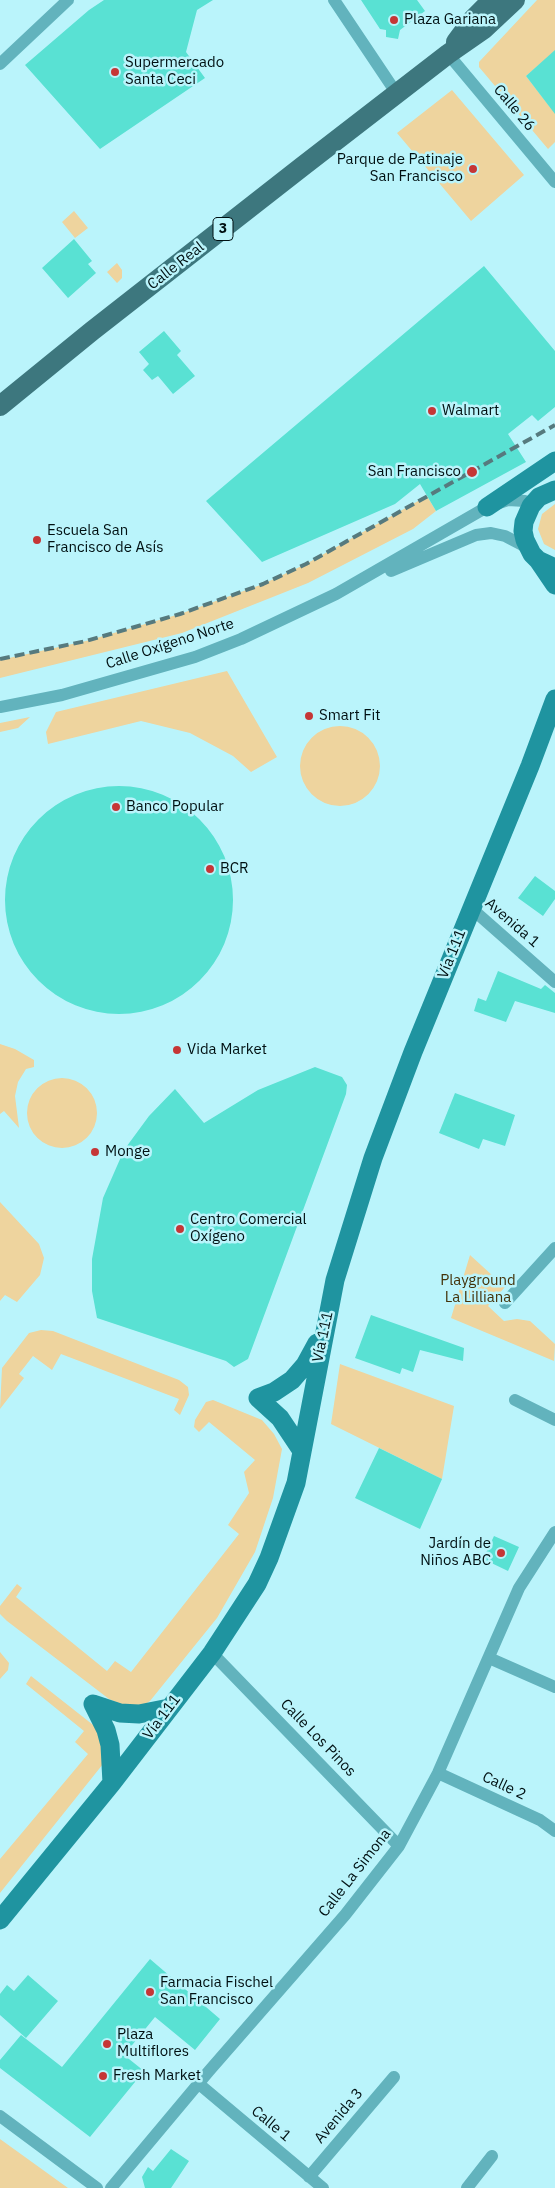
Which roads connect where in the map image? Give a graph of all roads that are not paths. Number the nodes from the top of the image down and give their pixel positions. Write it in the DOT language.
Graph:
graph roads {
  1 [pos="68,0"];
  2 [pos="334,0"];
  3 [pos="492,0"];
  4 [pos="515,0"];
  5 [pos="448,54"];
  6 [pos="0,64"];
  7 [pos="397,94"];
  8 [pos="555,182"];
  9 [pos="0,406"];
  10 [pos="555,461"];
  11 [pos="555,490"];
  12 [pos="531,506"];
  13 [pos="487,508"];
  14 [pos="533,554"];
  15 [pos="555,568"];
  16 [pos="555,585"];
  17 [pos="342,591"];
  18 [pos="555,699"];
  19 [pos="0,707"];
  20 [pos="471,908"];
  21 [pos="555,982"];
  22 [pos="555,1248"];
  23 [pos="505,1303"];
  24 [pos="324,1332"];
  25 [pos="515,1400"];
  26 [pos="555,1420"];
  27 [pos="302,1451"];
  28 [pos="555,1532"];
  29 [pos="549,1550"];
  30 [pos="212,1653"];
  31 [pos="489,1658"];
  32 [pos="555,1688"];
  33 [pos="169,1708"];
  34 [pos="438,1773"];
  35 [pos="112,1784"];
  36 [pos="555,1831"];
  37 [pos="400,1846"];
  38 [pos="0,1920"];
  39 [pos="394,2077"];
  40 [pos="199,2084"];
  41 [pos="0,2116"];
  42 [pos="492,2156"];
  43 [pos="309,2177"];
  44 [pos="97,2188"];
  45 [pos="112,2188"];
  46 [pos="323,2188"];
  47 [pos="467,2188"];
  1 -- 6 [label="street"];
  2 -- 7 [label="street"];
  3 -- 5 [label="main road, Calle Real / 3"];
  4 -- 5 [label="main road, Calle Real / 3"];
  5 -- 7 [label="main road, Calle Real / 3"];
  5 -- 8 [label="street, Calle 26"];
  7 -- 9 [label="main road, Calle Real / 3"];
  10 -- 13 [label="main road"];
  11 -- 12 [label="main road"];
  12 -- 13 [label="street, Calle Oxígeno Norte"];
  12 -- 14 [label="main road"];
  13 -- 17 [label="street, Calle Oxígeno Norte"];
  14 -- 15 [label="main road"];
  14 -- 16 [label="main road"];
  14 -- 17 [label="street, Calle Oxígeno Norte"];
  17 -- 19 [label="street, Calle Oxígeno Norte"];
  18 -- 20 [label="main road, Vía 111"];
  20 -- 21 [label="street, Avenida 1"];
  20 -- 24 [label="main road, Vía 111"];
  22 -- 23 [label="street"];
  24 -- 27 [label="main road, Vía 111"];
  24 -- 27 [label="main road"];
  25 -- 26 [label="street"];
  27 -- 30 [label="main road, Vía 111"];
  28 -- 29 [label="street, Calle La Simona"];
  29 -- 31 [label="street, Calle La Simona"];
  30 -- 33 [label="main road, Vía 111"];
  30 -- 37 [label="street, Calle Los Pinos"];
  31 -- 32 [label="street"];
  31 -- 34 [label="street, Calle La Simona"];
  33 -- 35 [label="main road, Vía 111"];
  33 -- 35 [label="main road"];
  34 -- 36 [label="street, Calle 2"];
  34 -- 37 [label="street, Calle La Simona"];
  35 -- 38 [label="main road, Vía 111"];
  37 -- 40 [label="street, Calle La Simona"];
  39 -- 43 [label="street, Avenida 3"];
  40 -- 43 [label="street, Calle 1"];
  40 -- 45 [label="street, Calle La Simona"];
  41 -- 44 [label="street"];
  42 -- 47 [label="street"];
  43 -- 46 [label="street, Calle 1"];
}
